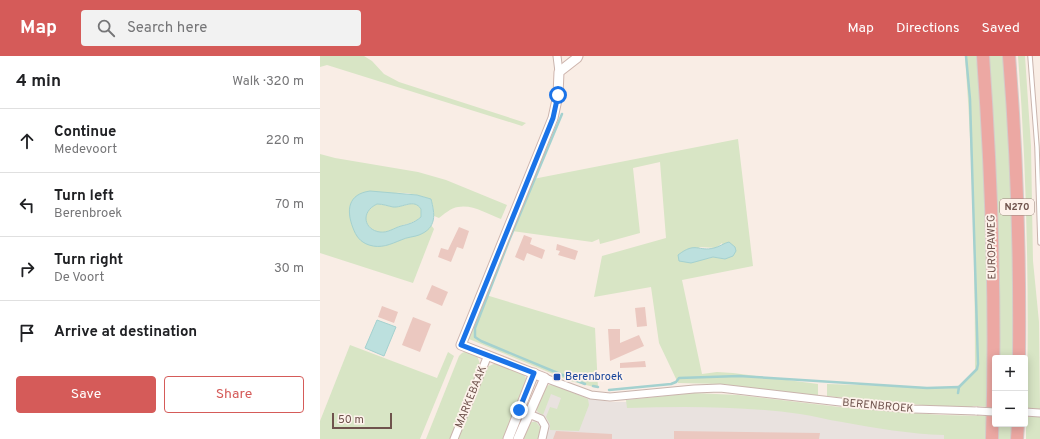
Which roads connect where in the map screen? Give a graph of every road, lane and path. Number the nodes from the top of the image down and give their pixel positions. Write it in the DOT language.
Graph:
graph roads {
  1 [pos="557,56"];
  2 [pos="578,56"];
  3 [pos="983,56"];
  4 [pos="1009,56"];
  5 [pos="1030,56"];
  6 [pos="559,72"];
  7 [pos="1040,243"];
  8 [pos="488,355"];
  9 [pos="1019,355"];
  10 [pos="534,373"];
  11 [pos="544,378"];
  12 [pos="519,410"];
  13 [pos="992,412"];
  14 [pos="528,414"];
  15 [pos="1018,427"];
  16 [pos="454,439"];
  17 [pos="508,439"];
  18 [pos="518,439"];
  19 [pos="542,439"];
  20 [pos="992,439"];
  21 [pos="1018,439"];
  1 -- 6 [label="street"];
  2 -- 6 [label="street"];
  3 -- 20 [label="highway, EUROPAWEG / N270"];
  4 -- 9 [label="highway, N270"];
  5 -- 7 [label="lane"];
  6 -- 8 [label="street, BERENBROEK"];
  8 -- 10 [label="street, BERENBROEK"];
  8 -- 16 [label="street, MARKEBAAK"];
  10 -- 11 [label="street, BERENBROEK"];
  10 -- 12 [label="street"];
  11 -- 13 [label="street, BERENBROEK, bridge"];
  11 -- 14 [label="street"];
  12 -- 14 [label="street"];
  12 -- 17 [label="street"];
  14 -- 18 [label="street"];
  14 -- 19 [label="street"];
  15 -- 21 [label="highway"];
}
